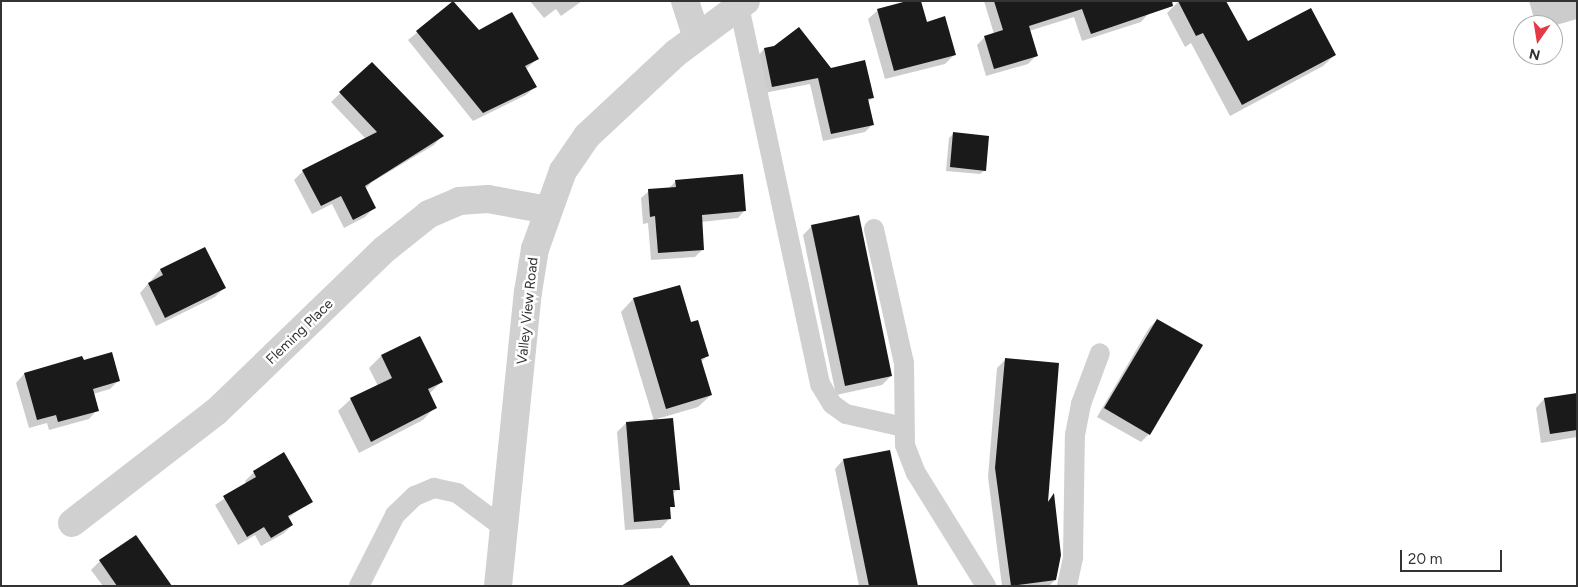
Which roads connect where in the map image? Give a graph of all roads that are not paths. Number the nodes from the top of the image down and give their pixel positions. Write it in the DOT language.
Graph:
graph roads {
  1 [pos="685,1"];
  2 [pos="742,4"];
  3 [pos="696,34"];
  4 [pos="548,210"];
  5 [pos="874,229"];
  6 [pos="1100,353"];
  7 [pos="903,427"];
  8 [pos="72,523"];
  9 [pos="504,528"];
  10 [pos="359,586"];
  11 [pos="498,586"];
  12 [pos="986,586"];
  13 [pos="1067,586"];
  1 -- 3 [label="street"];
  2 -- 3 [label="street, Valley View Road"];
  2 -- 7 [label="lane"];
  3 -- 4 [label="street, Valley View Road"];
  4 -- 8 [label="street, Fleming Place"];
  4 -- 9 [label="street, Valley View Road"];
  5 -- 7 [label="lane"];
  6 -- 13 [label="lane"];
  7 -- 12 [label="lane"];
  9 -- 10 [label="lane"];
  9 -- 11 [label="street, Valley View Road"];
}
